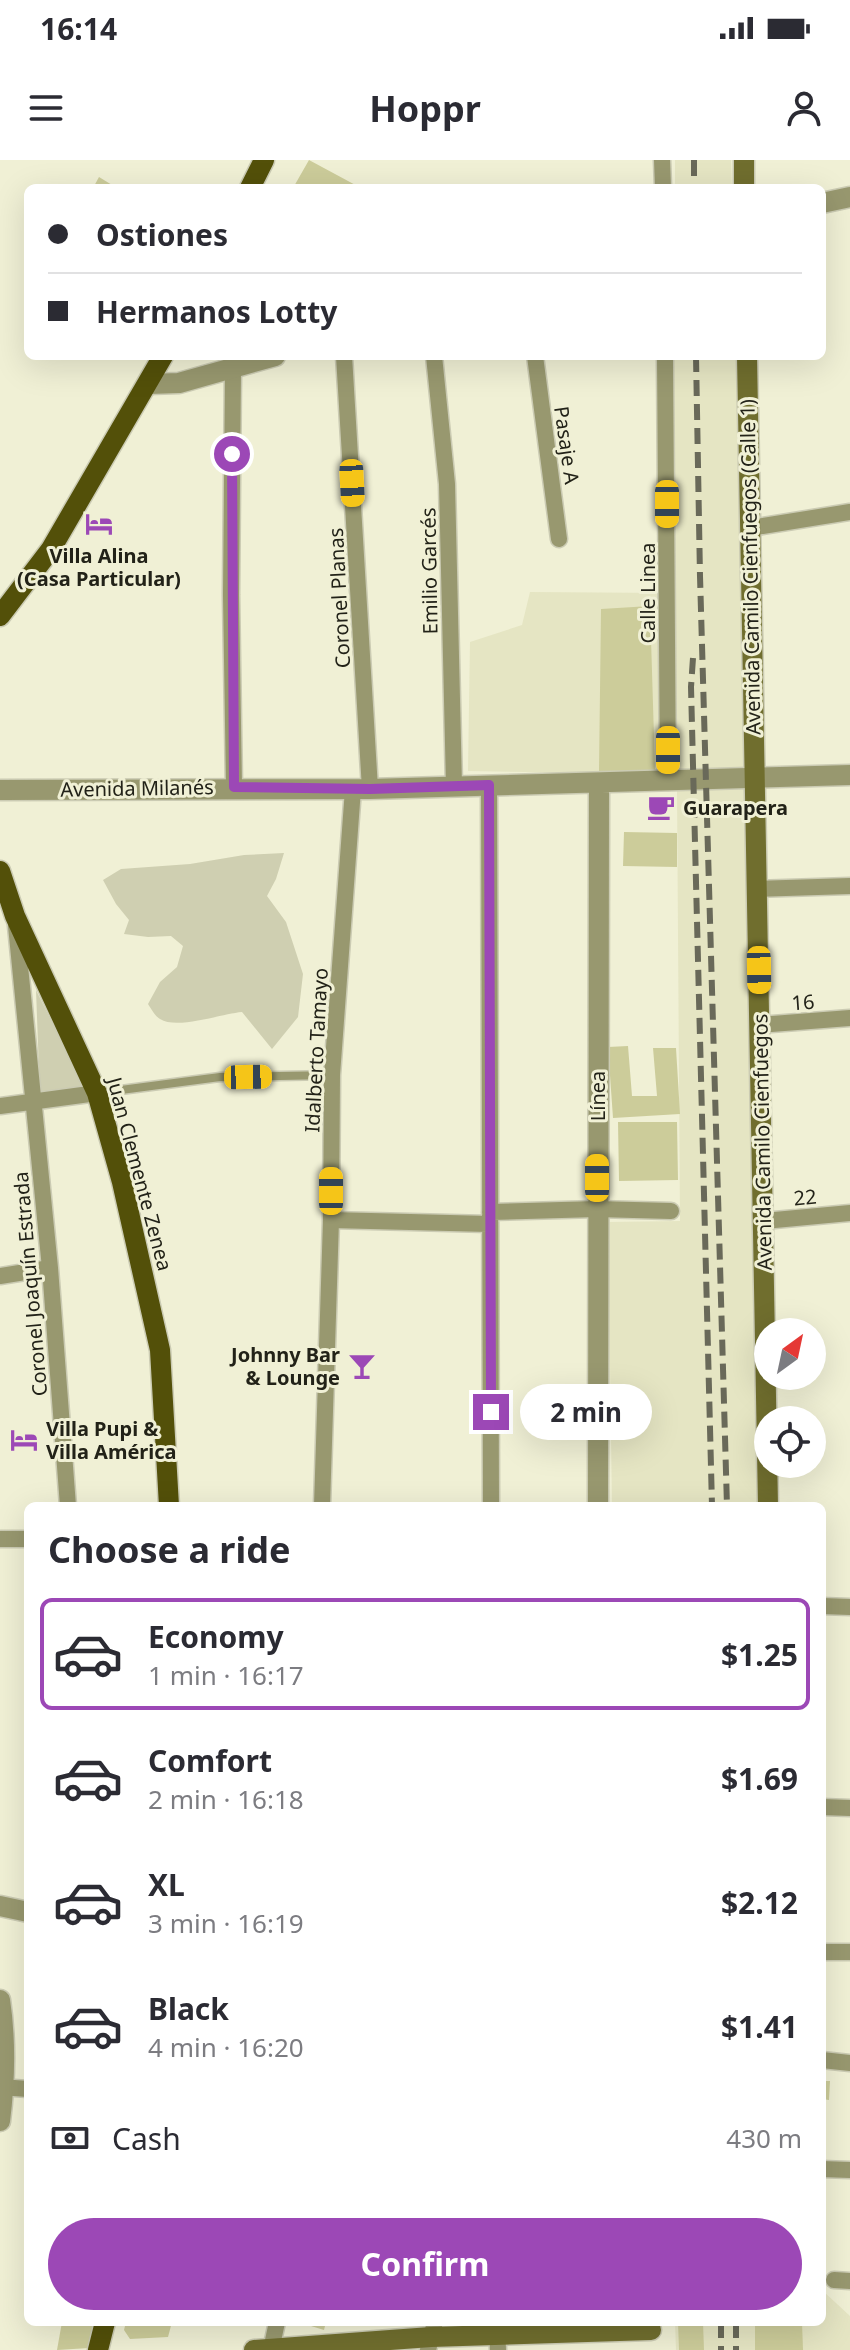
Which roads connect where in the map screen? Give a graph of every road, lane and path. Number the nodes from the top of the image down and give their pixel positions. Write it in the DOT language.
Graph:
graph roads {
  1 [pos="264,160"];
  2 [pos="662,160"];
  3 [pos="744,160"];
  4 [pos="252,184"];
  5 [pos="663,184"];
  6 [pos="744,184"];
  7 [pos="850,197"];
  8 [pos="826,202"];
  9 [pos="161,360"];
  10 [pos="262,360"];
  11 [pos="344,360"];
  12 [pos="434,360"];
  13 [pos="536,360"];
  14 [pos="665,360"];
  15 [pos="747,360"];
  16 [pos="233,369"];
  17 [pos="149,384"];
  18 [pos="850,512"];
  19 [pos="750,528"];
  20 [pos="559,539"];
  21 [pos="0,616"];
  22 [pos="850,775"];
  23 [pos="753,779"];
  24 [pos="668,782"];
  25 [pos="599,783"];
  26 [pos="489,785"];
  27 [pos="454,786"];
  28 [pos="234,787"];
  29 [pos="361,789"];
  30 [pos="0,790"];
  31 [pos="0,871"];
  32 [pos="850,886"];
  33 [pos="757,889"];
  34 [pos="15,916"];
  35 [pos="850,1018"];
  36 [pos="760,1025"];
  37 [pos="332,1075"];
  38 [pos="97,1093"];
  39 [pos="33,1102"];
  40 [pos="0,1106"];
  41 [pos="597,1209"];
  42 [pos="671,1211"];
  43 [pos="850,1213"];
  44 [pos="489,1218"];
  45 [pos="331,1220"];
  46 [pos="764,1221"];
  47 [pos="50,1268"];
  48 [pos="0,1276"];
  49 [pos="68,1502"];
  50 [pos="169,1502"];
  51 [pos="322,1502"];
  52 [pos="491,1502"];
  53 [pos="598,1502"];
  54 [pos="768,1502"];
  55 [pos="0,1539"];
  56 [pos="24,1539"];
  57 [pos="826,1606"];
  58 [pos="850,1607"];
  59 [pos="826,1807"];
  60 [pos="850,1808"];
  61 [pos="0,1906"];
  62 [pos="24,1911"];
  63 [pos="826,1952"];
  64 [pos="850,1952"];
  65 [pos="0,2000"];
  66 [pos="826,2060"];
  67 [pos="850,2063"];
  68 [pos="2,2088"];
  69 [pos="24,2089"];
  70 [pos="0,2121"];
  71 [pos="826,2169"];
  72 [pos="850,2170"];
  73 [pos="104,2326"];
  74 [pos="276,2326"];
  75 [pos="652,2334"];
  76 [pos="431,2336"];
  77 [pos="498,2336"];
  78 [pos="98,2350"];
  79 [pos="254,2350"];
  80 [pos="271,2350"];
  1 -- 4 [label="main road"];
  2 -- 5 [label="street"];
  3 -- 6 [label="main road"];
  7 -- 8 [label="street"];
  9 -- 17 [label="main road"];
  10 -- 16 [label="street"];
  11 -- 29 [label="street, Coronel Planas"];
  12 -- 27 [label="street, Emilio Garcés"];
  13 -- 20 [label="street, Pasaje A"];
  14 -- 24 [label="street, Calle Linea"];
  15 -- 19 [label="main road, Avenida Camilo Cienfuegos (Calle 1)"];
  16 -- 17 [label="street"];
  16 -- 28 [label="street"];
  17 -- 21 [label="main road"];
  18 -- 19 [label="street"];
  19 -- 23 [label="main road, Avenida Camilo Cienfuegos (Calle 1)"];
  22 -- 23 [label="street, Avenida Milanés"];
  23 -- 24 [label="street, Avenida Milanés"];
  23 -- 33 [label="main road, Avenida Camilo Cienfuegos"];
  24 -- 25 [label="street, Avenida Milanés"];
  25 -- 26 [label="street, Avenida Milanés"];
  25 -- 41 [label="street, Línea"];
  26 -- 27 [label="street, Avenida Milanés"];
  26 -- 44 [label="street"];
  27 -- 29 [label="street, Avenida Milanés"];
  28 -- 29 [label="street, Avenida Milanés"];
  28 -- 30 [label="street, Avenida Milanés"];
  29 -- 37 [label="street, Idalberto Tamayo"];
  31 -- 34 [label="main road, Juan Clemente Zenea"];
  32 -- 33 [label="street"];
  33 -- 36 [label="main road, Avenida Camilo Cienfuegos"];
  34 -- 38 [label="main road, Juan Clemente Zenea"];
  34 -- 39 [label="street, Coronel Joaquín Estrada"];
  35 -- 36 [label="street, 16"];
  36 -- 46 [label="main road, Avenida Camilo Cienfuegos"];
  37 -- 38 [label="lane"];
  37 -- 45 [label="street, Idalberto Tamayo"];
  38 -- 39 [label="street"];
  38 -- 50 [label="main road, Juan Clemente Zenea"];
  39 -- 40 [label="street"];
  39 -- 47 [label="street, Coronel Joaquín Estrada"];
  41 -- 42 [label="street"];
  41 -- 44 [label="street"];
  41 -- 53 [label="street, Línea"];
  43 -- 46 [label="street, 22"];
  44 -- 45 [label="street"];
  44 -- 52 [label="street"];
  45 -- 51 [label="street, Idalberto Tamayo"];
  46 -- 54 [label="main road, Avenida Camilo Cienfuegos"];
  47 -- 48 [label="street"];
  47 -- 49 [label="street, Coronel Joaquín Estrada"];
  55 -- 56 [label="street"];
  57 -- 58 [label="street"];
  59 -- 60 [label="street"];
  61 -- 62 [label="street"];
  63 -- 64 [label="street"];
  65 -- 68 [label="street"];
  66 -- 67 [label="street"];
  68 -- 69 [label="street"];
  68 -- 70 [label="street"];
  71 -- 72 [label="street"];
  73 -- 78 [label="main road"];
  74 -- 80 [label="street"];
  75 -- 77 [label="main road"];
  76 -- 77 [label="main road"];
  76 -- 80 [label="main road"];
  79 -- 80 [label="main road"];
}
